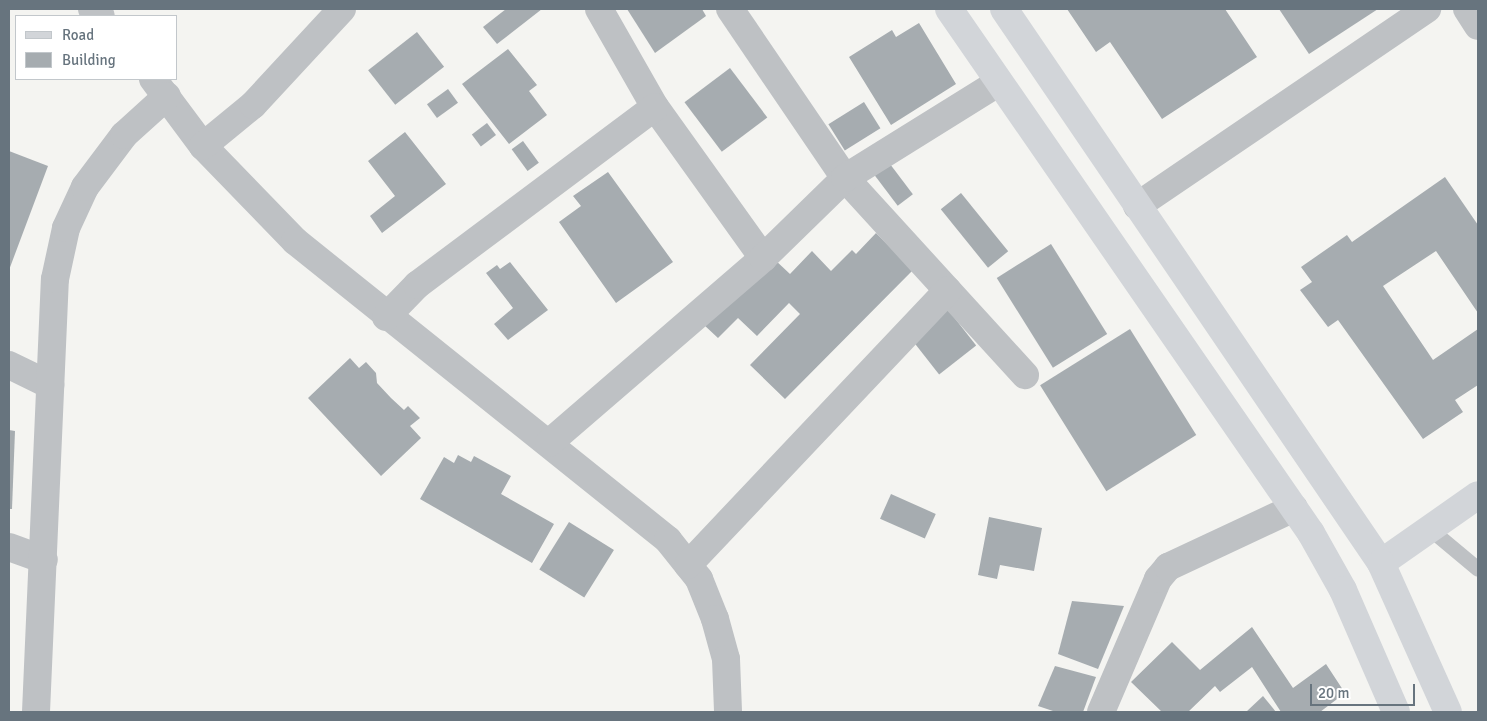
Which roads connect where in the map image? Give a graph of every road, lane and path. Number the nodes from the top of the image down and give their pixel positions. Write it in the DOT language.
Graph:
graph roads {
  1 [pos="342,9"];
  2 [pos="599,9"];
  3 [pos="730,9"];
  4 [pos="949,9"];
  5 [pos="1004,9"];
  6 [pos="1427,9"];
  7 [pos="1467,9"];
  8 [pos="1478,26"];
  9 [pos="999,82"];
  10 [pos="160,87"];
  11 [pos="655,107"];
  12 [pos="203,146"];
  13 [pos="845,178"];
  14 [pos="1137,206"];
  15 [pos="763,258"];
  16 [pos="948,290"];
  17 [pos="386,316"];
  18 [pos="9,365"];
  19 [pos="1025,375"];
  20 [pos="50,385"];
  21 [pos="549,443"];
  22 [pos="1478,495"];
  23 [pos="1294,508"];
  24 [pos="1430,529"];
  25 [pos="9,547"];
  26 [pos="44,560"];
  27 [pos="1381,563"];
  28 [pos="688,565"];
  29 [pos="1478,570"];
  30 [pos="36,712"];
  31 [pos="728,712"];
  32 [pos="1101,712"];
  33 [pos="1396,712"];
  34 [pos="1448,712"];
  1 -- 12 [label="street"];
  2 -- 11 [label="street"];
  3 -- 13 [label="street"];
  4 -- 9 [label="main road"];
  5 -- 14 [label="main road"];
  6 -- 14 [label="street"];
  7 -- 8 [label="street"];
  9 -- 13 [label="street"];
  9 -- 23 [label="main road"];
  10 -- 12 [label="street"];
  10 -- 20 [label="street"];
  11 -- 15 [label="street"];
  11 -- 17 [label="street"];
  12 -- 17 [label="street"];
  13 -- 15 [label="street"];
  13 -- 16 [label="street"];
  14 -- 27 [label="main road"];
  15 -- 21 [label="street"];
  16 -- 19 [label="street"];
  16 -- 28 [label="street"];
  17 -- 21 [label="street"];
  18 -- 20 [label="street"];
  20 -- 26 [label="street"];
  21 -- 28 [label="street"];
  22 -- 24 [label="main road"];
  23 -- 32 [label="street"];
  23 -- 33 [label="main road"];
  24 -- 27 [label="main road"];
  24 -- 29 [label="lane"];
  25 -- 26 [label="street"];
  26 -- 30 [label="street"];
  27 -- 34 [label="main road"];
  28 -- 31 [label="street"];
}
